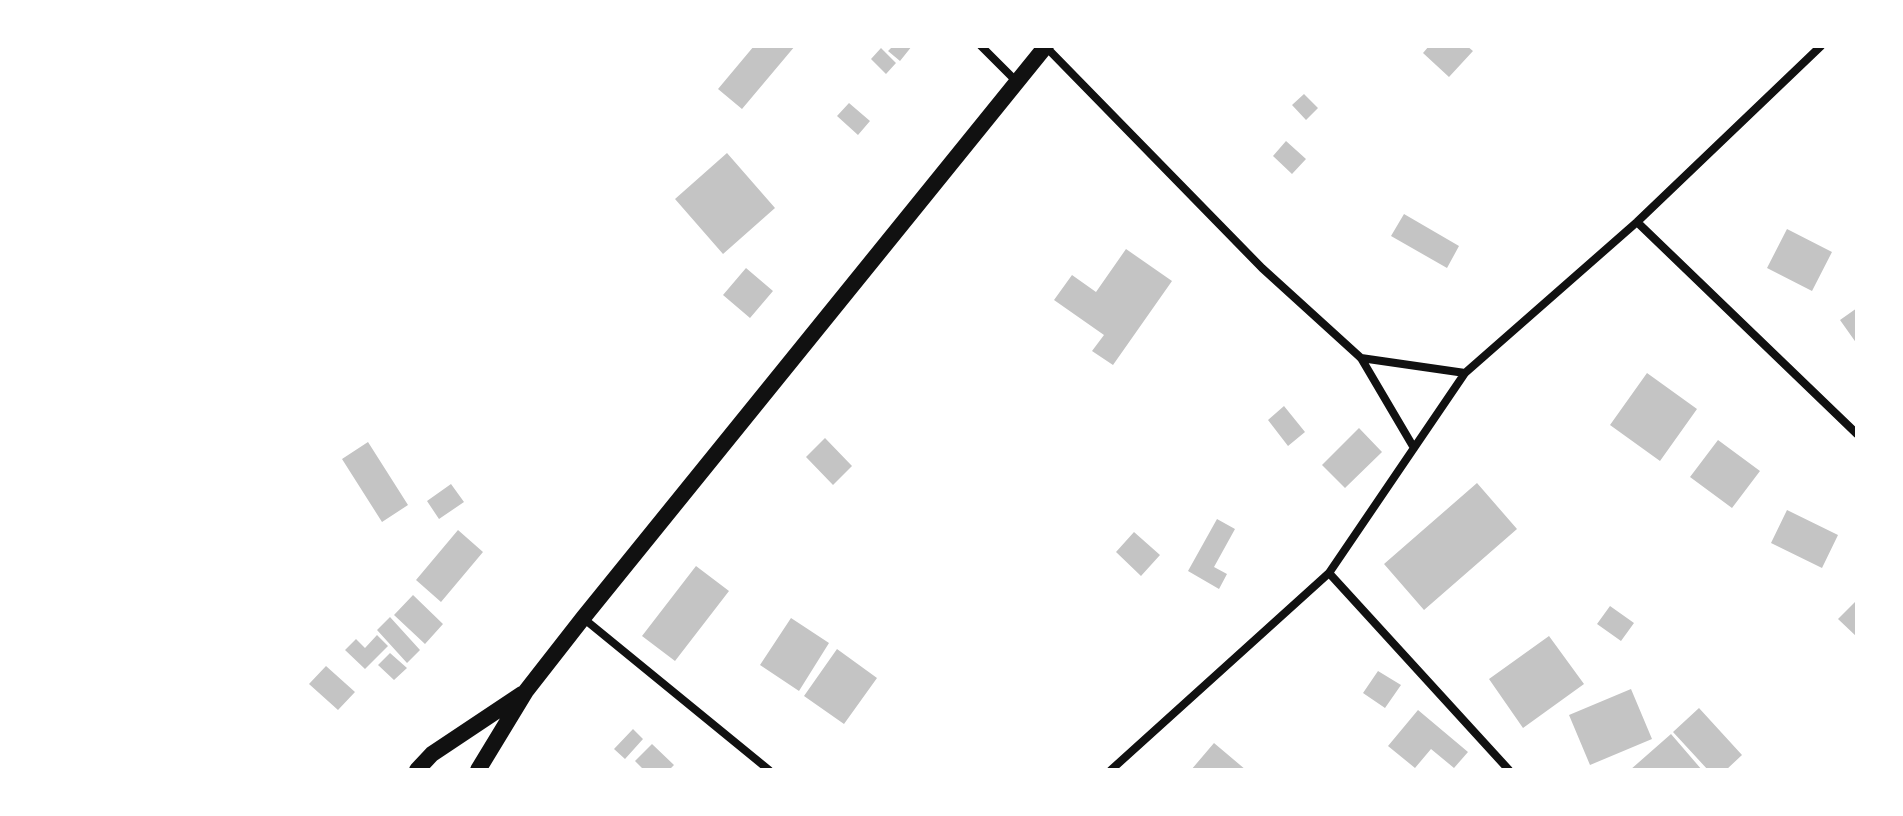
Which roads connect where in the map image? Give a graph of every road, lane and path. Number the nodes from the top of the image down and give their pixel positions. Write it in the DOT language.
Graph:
graph roads {
  1 [pos="981,46"];
  2 [pos="1045,46"];
  3 [pos="1821,46"];
  4 [pos="1017,82"];
  5 [pos="1637,222"];
  6 [pos="1361,358"];
  7 [pos="1465,373"];
  8 [pos="1857,434"];
  9 [pos="1414,448"];
  10 [pos="1329,573"];
  11 [pos="583,618"];
  12 [pos="526,691"];
  13 [pos="417,770"];
  14 [pos="478,770"];
  15 [pos="769,770"];
  16 [pos="1111,770"];
  17 [pos="1509,770"];
  1 -- 4 [label="street"];
  2 -- 4 [label="main road"];
  2 -- 6 [label="street"];
  3 -- 5 [label="street"];
  4 -- 11 [label="main road"];
  5 -- 7 [label="street"];
  5 -- 8 [label="street"];
  6 -- 7 [label="street"];
  6 -- 9 [label="street"];
  7 -- 9 [label="street"];
  9 -- 10 [label="street"];
  10 -- 16 [label="street"];
  10 -- 17 [label="street"];
  11 -- 12 [label="main road"];
  11 -- 15 [label="street"];
  12 -- 13 [label="main road"];
  12 -- 14 [label="main road"];
}
